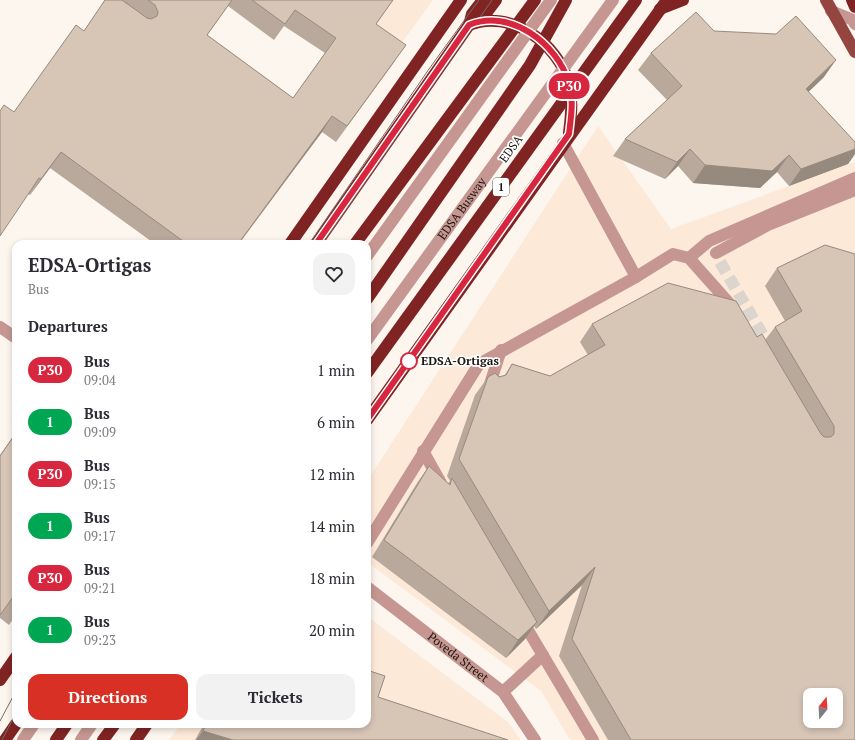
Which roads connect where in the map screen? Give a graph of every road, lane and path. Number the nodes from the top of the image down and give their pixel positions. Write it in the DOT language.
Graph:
graph roads {
  1 [pos="461,0"];
  2 [pos="483,0"];
  3 [pos="496,0"];
  4 [pos="534,0"];
  5 [pos="551,0"];
  6 [pos="566,0"];
  7 [pos="613,0"];
  8 [pos="636,0"];
  9 [pos="683,0"];
  10 [pos="852,0"];
  11 [pos="663,5"];
  12 [pos="828,5"];
  13 [pos="855,7"];
  14 [pos="475,23"];
  15 [pos="855,24"];
  16 [pos="855,52"];
  17 [pos="566,139"];
  18 [pos="855,178"];
  19 [pos="855,190"];
  20 [pos="293,240"];
  21 [pos="319,240"];
  22 [pos="358,240"];
  23 [pos="371,250"];
  24 [pos="716,253"];
  25 [pos="690,258"];
  26 [pos="636,277"];
  27 [pos="371,293"];
  28 [pos="740,323"];
  29 [pos="0,327"];
  30 [pos="371,334"];
  31 [pos="12,335"];
  32 [pos="501,350"];
  33 [pos="371,367"];
  34 [pos="489,387"];
  35 [pos="371,414"];
  36 [pos="423,451"];
  37 [pos="445,490"];
  38 [pos="371,536"];
  39 [pos="371,590"];
  40 [pos="516,609"];
  41 [pos="543,655"];
  42 [pos="12,663"];
  43 [pos="0,680"];
  44 [pos="502,692"];
  45 [pos="13,728"];
  46 [pos="31,728"];
  47 [pos="64,728"];
  48 [pos="89,728"];
  49 [pos="112,728"];
  50 [pos="145,728"];
  51 [pos="5,740"];
  52 [pos="23,740"];
  53 [pos="56,740"];
  54 [pos="81,740"];
  55 [pos="103,740"];
  56 [pos="136,740"];
  57 [pos="535,740"];
  58 [pos="593,740"];
  1 -- 20 [label="highway"];
  2 -- 14 [label="highway"];
  3 -- 14 [label="highway"];
  4 -- 22 [label="highway, bridge"];
  5 -- 23 [label="street, bridge"];
  6 -- 27 [label="highway, bridge"];
  7 -- 30 [label="street, EDSA Busway, bridge"];
  8 -- 33 [label="highway, EDSA / 1, bridge"];
  9 -- 11 [label="highway"];
  10 -- 13 [label="highway"];
  11 -- 17 [label="highway, 1"];
  12 -- 15 [label="street"];
  12 -- 16 [label="main road"];
  14 -- 17 [label="highway"];
  14 -- 21 [label="highway"];
  17 -- 26 [label="street"];
  17 -- 35 [label="highway, 1"];
  18 -- 25 [label="street"];
  19 -- 24 [label="street"];
  25 -- 26 [label="street"];
  25 -- 28 [label="street"];
  26 -- 32 [label="street"];
  29 -- 31 [label="street"];
  32 -- 34 [label="street"];
  32 -- 36 [label="street"];
  36 -- 37 [label="street"];
  36 -- 38 [label="street"];
  39 -- 44 [label="street, Poveda Street"];
  40 -- 41 [label="street"];
  41 -- 44 [label="street"];
  41 -- 58 [label="street"];
  42 -- 43 [label="highway"];
  44 -- 57 [label="street, Poveda Street"];
  45 -- 51 [label="highway"];
  46 -- 52 [label="street"];
  47 -- 53 [label="highway"];
  48 -- 54 [label="street"];
  49 -- 55 [label="highway"];
  50 -- 56 [label="highway"];
}
